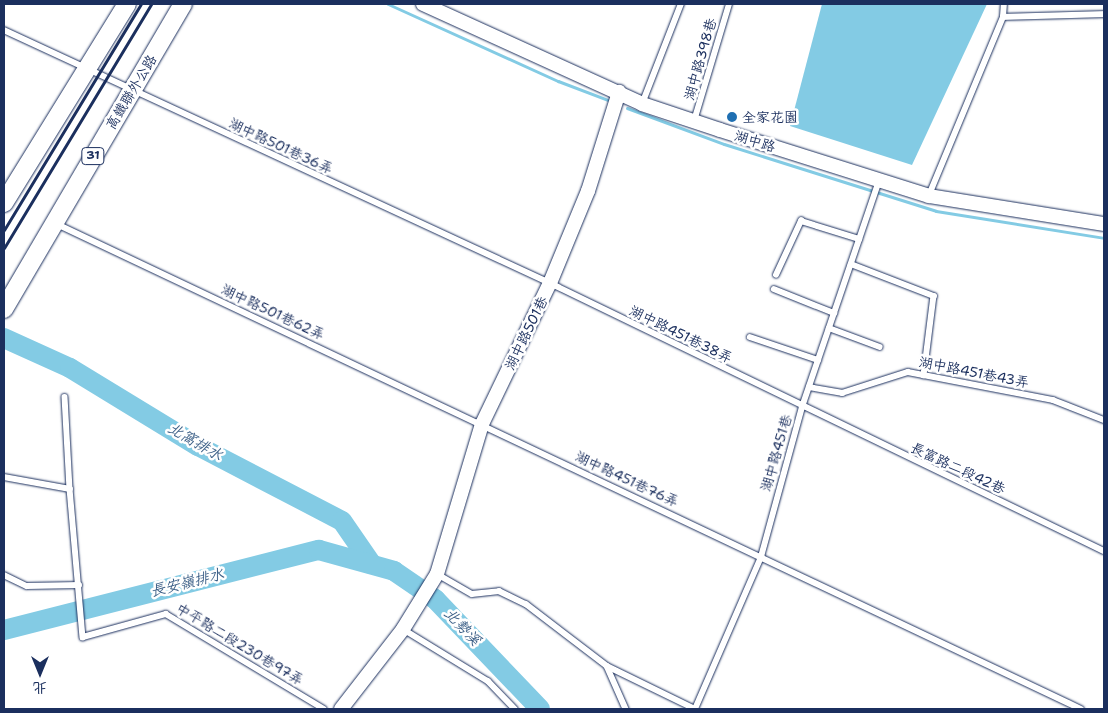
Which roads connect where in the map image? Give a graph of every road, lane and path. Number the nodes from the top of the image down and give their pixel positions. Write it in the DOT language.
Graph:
graph roads {
  1 [pos="127,4"];
  2 [pos="183,4"];
  3 [pos="423,4"];
  4 [pos="681,4"];
  5 [pos="729,4"];
  6 [pos="1004,4"];
  7 [pos="1104,14"];
  8 [pos="1003,17"];
  9 [pos="4,30"];
  10 [pos="86,69"];
  11 [pos="132,91"];
  12 [pos="619,92"];
  13 [pos="642,104"];
  14 [pos="694,121"];
  15 [pos="879,180"];
  16 [pos="929,196"];
  17 [pos="4,201"];
  18 [pos="54,222"];
  19 [pos="1104,224"];
  20 [pos="859,239"];
  21 [pos="851,264"];
  22 [pos="776,275"];
  23 [pos="550,283"];
  24 [pos="774,289"];
  25 [pos="4,309"];
  26 [pos="834,313"];
  27 [pos="829,328"];
  28 [pos="750,337"];
  29 [pos="880,346"];
  30 [pos="818,360"];
  31 [pos="924,375"];
  32 [pos="809,387"];
  33 [pos="65,397"];
  34 [pos="802,407"];
  35 [pos="1104,420"];
  36 [pos="482,424"];
  37 [pos="4,477"];
  38 [pos="70,489"];
  39 [pos="1104,551"];
  40 [pos="761,557"];
  41 [pos="437,574"];
  42 [pos="4,576"];
  43 [pos="78,584"];
  44 [pos="403,628"];
  45 [pos="607,666"];
  46 [pos="324,709"];
  47 [pos="341,709"];
  48 [pos="515,709"];
  49 [pos="626,709"];
  50 [pos="695,709"];
  51 [pos="1081,709"];
  1 -- 10 [label="main road"];
  2 -- 11 [label="main road, 高鐵聯外公路 / 31"];
  3 -- 12 [label="street, 湖中路"];
  4 -- 13 [label="lane"];
  5 -- 14 [label="lane, 湖中路398巷"];
  6 -- 8 [label="lane"];
  7 -- 8 [label="lane"];
  8 -- 16 [label="lane"];
  9 -- 10 [label="lane, 湖中路501巷36弄"];
  10 -- 11 [label="lane, 湖中路501巷36弄"];
  10 -- 17 [label="main road"];
  11 -- 18 [label="main road, 高鐵聯外公路 / 31"];
  11 -- 23 [label="lane, 湖中路501巷36弄"];
  12 -- 13 [label="street, 湖中路"];
  12 -- 23 [label="street, 湖中路501巷"];
  13 -- 14 [label="street, 湖中路"];
  14 -- 15 [label="street, 湖中路"];
  15 -- 16 [label="street, 湖中路"];
  15 -- 20 [label="lane, 湖中路451巷"];
  16 -- 19 [label="street, 湖中路"];
  18 -- 25 [label="main road, 高鐵聯外公路 / 31"];
  18 -- 36 [label="lane, 湖中路501巷62弄"];
  20 -- 21 [label="lane, 湖中路451巷"];
  20 -- 22 [label="lane"];
  21 -- 26 [label="lane, 湖中路451巷"];
  21 -- 31 [label="lane"];
  23 -- 34 [label="lane, 湖中路451巷38弄"];
  23 -- 36 [label="street, 湖中路501巷"];
  24 -- 26 [label="lane"];
  26 -- 27 [label="lane, 湖中路451巷"];
  27 -- 29 [label="lane"];
  27 -- 30 [label="lane, 湖中路451巷"];
  28 -- 30 [label="lane, 湖中路451巷38弄"];
  30 -- 32 [label="lane, 湖中路451巷"];
  31 -- 32 [label="lane, 湖中路451巷43弄"];
  31 -- 35 [label="lane, 湖中路451巷43弄"];
  32 -- 34 [label="lane, 湖中路451巷"];
  33 -- 38 [label="lane"];
  34 -- 39 [label="lane, 長富路二段42巷"];
  34 -- 40 [label="lane, 湖中路451巷"];
  36 -- 40 [label="lane, 湖中路451巷76弄"];
  36 -- 41 [label="street, 湖中路501巷"];
  37 -- 38 [label="lane"];
  38 -- 43 [label="lane"];
  40 -- 50 [label="lane, 湖中路451巷"];
  40 -- 51 [label="lane, 湖中路451巷76弄"];
  41 -- 44 [label="street, 湖中路501巷"];
  41 -- 45 [label="lane, 湖中路451巷"];
  42 -- 43 [label="lane"];
  43 -- 46 [label="lane, 中平路二段230巷97弄"];
  44 -- 47 [label="street, 湖中路501巷"];
  44 -- 48 [label="lane"];
  45 -- 49 [label="lane"];
  45 -- 50 [label="lane, 湖中路451巷"];
}
